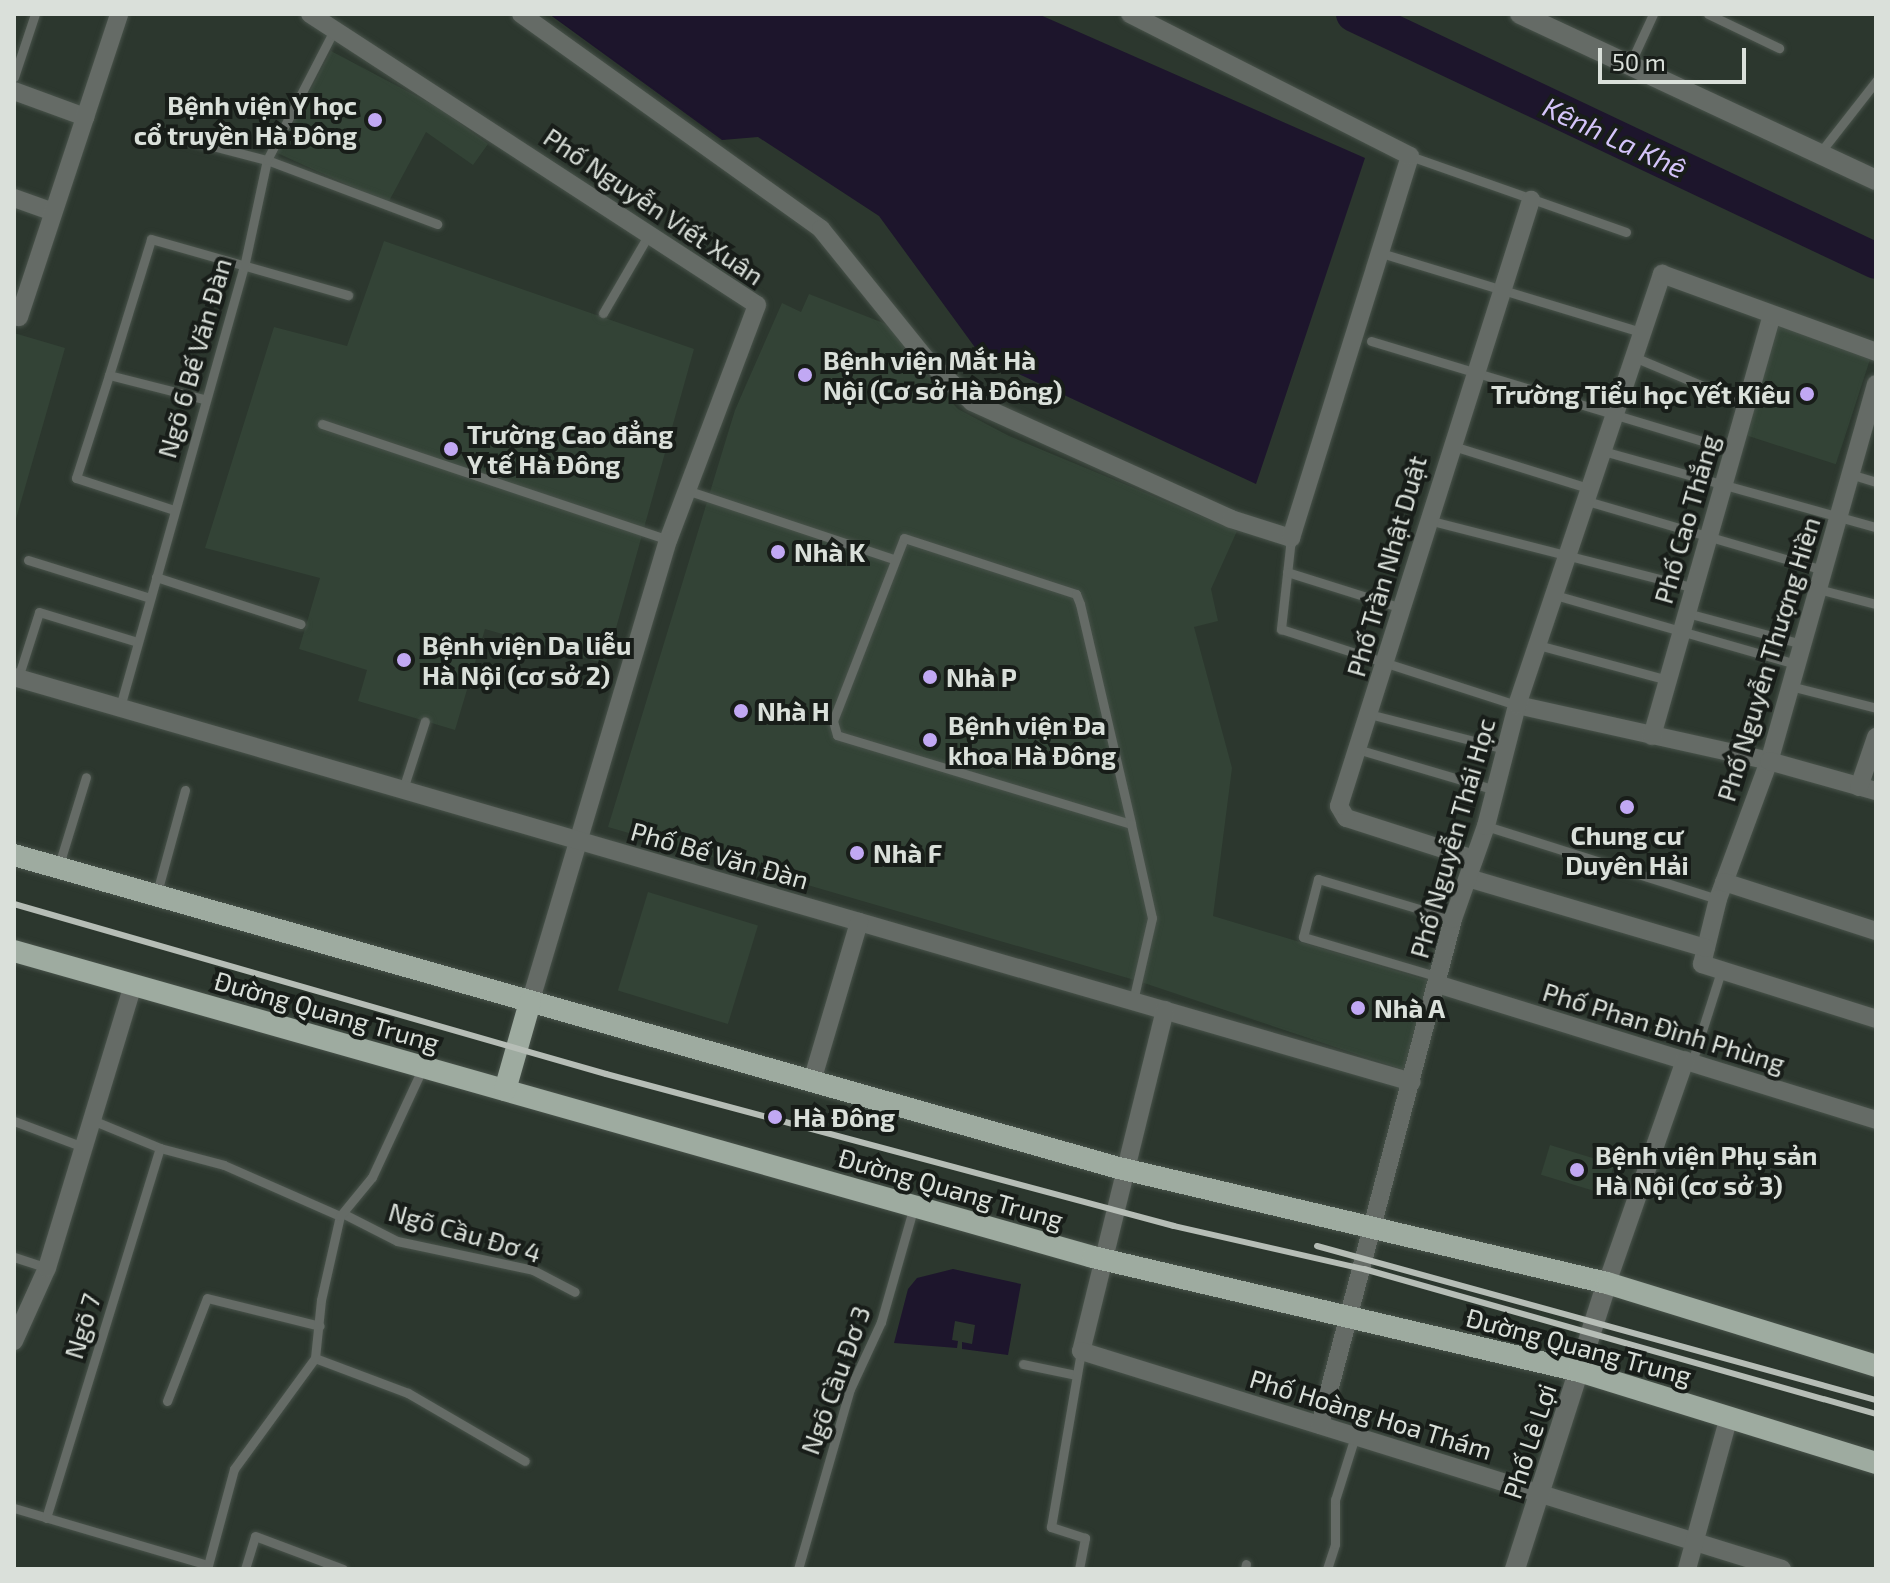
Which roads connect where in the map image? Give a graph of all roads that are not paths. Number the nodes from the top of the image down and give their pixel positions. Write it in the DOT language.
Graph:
graph roads {
  1 [pos="35,14"];
  2 [pos="119,14"];
  3 [pos="310,14"];
  4 [pos="521,14"];
  5 [pos="1130,14"];
  6 [pos="1520,14"];
  7 [pos="1653,14"];
  8 [pos="1708,14"];
  9 [pos="334,30"];
  10 [pos="1779,48"];
  11 [pos="1630,64"];
  12 [pos="14,77"];
  13 [pos="1876,82"];
  14 [pos="14,91"];
  15 [pos="85,117"];
  16 [pos="174,136"];
  17 [pos="1818,155"];
  18 [pos="1410,156"];
  19 [pos="267,160"];
  20 [pos="1876,180"];
  21 [pos="14,198"];
  22 [pos="1531,200"];
  23 [pos="53,212"];
  24 [pos="437,224"];
  25 [pos="1626,232"];
  26 [pos="649,234"];
  27 [pos="1381,253"];
  28 [pos="244,267"];
  29 [pos="1499,289"];
  30 [pos="348,295"];
  31 [pos="603,313"];
  32 [pos="14,315"];
  33 [pos="1772,316"];
  34 [pos="1641,332"];
  35 [pos="1371,341"];
  36 [pos="1876,352"];
  37 [pos="1633,357"];
  38 [pos="109,375"];
  39 [pos="1473,375"];
  40 [pos="1876,384"];
  41 [pos="204,399"];
  42 [pos="1746,404"];
  43 [pos="1614,417"];
  44 [pos="1871,418"];
  45 [pos="322,424"];
  46 [pos="1449,445"];
  47 [pos="1733,450"];
  48 [pos="1603,451"];
  49 [pos="1850,474"];
  50 [pos="1876,482"];
  51 [pos="1723,485"];
  52 [pos="686,490"];
  53 [pos="1589,495"];
  54 [pos="174,510"];
  55 [pos="1838,516"];
  56 [pos="1428,520"];
  57 [pos="1876,527"];
  58 [pos="1708,536"];
  59 [pos="1291,538"];
  60 [pos="668,540"];
  61 [pos="1569,554"];
  62 [pos="893,559"];
  63 [pos="28,560"];
  64 [pos="1823,570"];
  65 [pos="1287,572"];
  66 [pos="156,577"];
  67 [pos="1694,588"];
  68 [pos="1818,589"];
  69 [pos="1555,595"];
  70 [pos="150,598"];
  71 [pos="1876,604"];
  72 [pos="1403,608"];
  73 [pos="1687,613"];
  74 [pos="301,624"];
  75 [pos="1681,632"];
  76 [pos="138,642"];
  77 [pos="1802,644"];
  78 [pos="1538,645"];
  79 [pos="1387,663"];
  80 [pos="1796,664"];
  81 [pos="16,677"];
  82 [pos="1668,680"];
  83 [pos="1790,685"];
  84 [pos="1517,705"];
  85 [pos="120,707"];
  86 [pos="1876,708"];
  87 [pos="1369,714"];
  88 [pos="425,721"];
  89 [pos="1652,736"];
  90 [pos="1876,737"];
  91 [pos="1357,749"];
  92 [pos="1505,749"];
  93 [pos="1769,761"];
  94 [pos="86,777"];
  95 [pos="403,789"];
  96 [pos="1868,789"];
  97 [pos="185,790"];
  98 [pos="1495,790"];
  99 [pos="1131,824"];
  100 [pos="1486,826"];
  101 [pos="582,842"];
  102 [pos="14,855"];
  103 [pos="1474,859"];
  104 [pos="58,868"];
  105 [pos="1468,878"];
  106 [pos="1721,890"];
  107 [pos="156,896"];
  108 [pos="1453,919"];
  109 [pos="859,922"];
  110 [pos="1876,931"];
  111 [pos="1706,948"];
  112 [pos="14,951"];
  113 [pos="1721,971"];
  114 [pos="1438,980"];
  115 [pos="133,985"];
  116 [pos="1133,1001"];
  117 [pos="530,1002"];
  118 [pos="1165,1010"];
  119 [pos="1876,1019"];
  120 [pos="1688,1061"];
  121 [pos="423,1067"];
  122 [pos="812,1081"];
  123 [pos="1412,1082"];
  124 [pos="505,1090"];
  125 [pos="92,1120"];
  126 [pos="1876,1120"];
  127 [pos="14,1121"];
  128 [pos="83,1147"];
  129 [pos="160,1148"];
  130 [pos="1128,1170"];
  131 [pos="914,1206"];
  132 [pos="342,1215"];
  133 [pos="1370,1227"];
  134 [pos="14,1257"];
  135 [pos="1104,1259"];
  136 [pos="47,1268"];
  137 [pos="1607,1283"];
  138 [pos="575,1292"];
  139 [pos="1349,1317"];
  140 [pos="320,1326"];
  141 [pos="14,1341"];
  142 [pos="1081,1351"];
  143 [pos="315,1358"];
  144 [pos="1023,1364"];
  145 [pos="1876,1366"];
  146 [pos="1579,1371"];
  147 [pos="1076,1375"];
  148 [pos="167,1401"];
  149 [pos="1729,1417"];
  150 [pos="1320,1425"];
  151 [pos="1355,1436"];
  152 [pos="525,1461"];
  153 [pos="1876,1463"];
  154 [pos="1539,1493"];
  155 [pos="14,1508"];
  156 [pos="46,1518"];
  157 [pos="1696,1542"];
  158 [pos="207,1567"];
  159 [pos="245,1569"];
  160 [pos="343,1569"];
  161 [pos="798,1569"];
  162 [pos="1079,1569"];
  163 [pos="1327,1569"];
  164 [pos="1515,1569"];
  165 [pos="1687,1569"];
  166 [pos="1782,1569"];
  1 -- 12 [label="lane"];
  2 -- 15 [label="street"];
  3 -- 9 [label="street, Phố Nguyễn Viết Xuân"];
  4 -- 59 [label="street"];
  5 -- 18 [label="street"];
  6 -- 11 [label="street"];
  7 -- 11 [label="lane"];
  8 -- 10 [label="lane"];
  9 -- 19 [label="lane, Ngõ 6 Bế Văn Đàn"];
  9 -- 26 [label="street, Phố Nguyễn Viết Xuân"];
  11 -- 17 [label="street"];
  13 -- 17 [label="lane"];
  14 -- 15 [label="street"];
  15 -- 23 [label="street"];
  16 -- 19 [label="lane"];
  17 -- 20 [label="street"];
  18 -- 22 [label="lane"];
  18 -- 27 [label="street"];
  19 -- 24 [label="lane"];
  19 -- 28 [label="lane, Ngõ 6 Bế Văn Đàn"];
  21 -- 23 [label="street"];
  22 -- 25 [label="lane"];
  22 -- 29 [label="street, Phố Trần Nhật Duật"];
  23 -- 32 [label="street"];
  26 -- 31 [label="lane"];
  26 -- 52 [label="street, Phố Nguyễn Viết Xuân"];
  27 -- 29 [label="lane"];
  27 -- 59 [label="street"];
  28 -- 30 [label="lane"];
  28 -- 38 [label="lane"];
  28 -- 41 [label="lane, Ngõ 6 Bế Văn Đàn"];
  29 -- 34 [label="lane"];
  29 -- 39 [label="street, Phố Trần Nhật Duật"];
  33 -- 34 [label="street, Phố Nguyễn Thái Học"];
  33 -- 36 [label="street"];
  33 -- 42 [label="street, Phố Cao Thắng"];
  34 -- 37 [label="street, Phố Nguyễn Thái Học"];
  35 -- 39 [label="lane"];
  37 -- 42 [label="lane"];
  37 -- 43 [label="street, Phố Nguyễn Thái Học"];
  38 -- 41 [label="lane"];
  38 -- 54 [label="lane"];
  39 -- 43 [label="lane"];
  39 -- 46 [label="street, Phố Trần Nhật Duật"];
  40 -- 44 [label="street, Phố Nguyễn Thượng Hiền"];
  41 -- 54 [label="lane, Ngõ 6 Bế Văn Đàn"];
  42 -- 47 [label="street, Phố Cao Thắng"];
  43 -- 47 [label="lane"];
  43 -- 48 [label="street, Phố Nguyễn Thái Học"];
  44 -- 49 [label="street, Phố Nguyễn Thượng Hiền"];
  45 -- 60 [label="lane"];
  46 -- 53 [label="lane"];
  46 -- 56 [label="street, Phố Trần Nhật Duật"];
  47 -- 51 [label="street, Phố Cao Thắng"];
  48 -- 51 [label="lane"];
  48 -- 53 [label="street, Phố Nguyễn Thái Học"];
  49 -- 50 [label="lane"];
  49 -- 55 [label="street, Phố Nguyễn Thượng Hiền"];
  51 -- 55 [label="lane"];
  51 -- 58 [label="street, Phố Cao Thắng"];
  52 -- 60 [label="street, Phố Nguyễn Viết Xuân"];
  52 -- 62 [label="lane"];
  53 -- 58 [label="lane"];
  53 -- 61 [label="street, Phố Nguyễn Thái Học"];
  54 -- 66 [label="lane, Ngõ 6 Bế Văn Đàn"];
  55 -- 57 [label="lane"];
  55 -- 64 [label="street, Phố Nguyễn Thượng Hiền"];
  56 -- 61 [label="lane"];
  56 -- 72 [label="street, Phố Trần Nhật Duật"];
  58 -- 64 [label="lane"];
  58 -- 67 [label="street, Phố Cao Thắng"];
  59 -- 65 [label="lane"];
  60 -- 101 [label="street, Phố Nguyễn Viết Xuân"];
  61 -- 67 [label="lane"];
  61 -- 69 [label="street, Phố Nguyễn Thái Học"];
  62 -- 99 [label="lane"];
  62 -- 99 [label="lane"];
  63 -- 70 [label="lane"];
  64 -- 68 [label="street, Phố Nguyễn Thượng Hiền"];
  65 -- 72 [label="lane"];
  65 -- 79 [label="lane"];
  66 -- 70 [label="lane, Ngõ 6 Bế Văn Đàn"];
  66 -- 74 [label="lane"];
  67 -- 73 [label="street, Phố Cao Thắng"];
  68 -- 71 [label="lane"];
  68 -- 77 [label="street, Phố Nguyễn Thượng Hiền"];
  69 -- 75 [label="lane"];
  69 -- 78 [label="street, Phố Nguyễn Thái Học"];
  70 -- 76 [label="lane, Ngõ 6 Bế Văn Đàn"];
  72 -- 79 [label="street, Phố Trần Nhật Duật"];
  73 -- 75 [label="street, Phố Cao Thắng"];
  73 -- 77 [label="lane"];
  75 -- 80 [label="lane"];
  75 -- 82 [label="street, Phố Cao Thắng"];
  76 -- 81 [label="lane"];
  76 -- 85 [label="lane, Ngõ 6 Bế Văn Đàn"];
  77 -- 80 [label="street, Phố Nguyễn Thượng Hiền"];
  78 -- 82 [label="lane"];
  78 -- 84 [label="street, Phố Nguyễn Thái Học"];
  79 -- 84 [label="lane"];
  79 -- 87 [label="street, Phố Trần Nhật Duật"];
  80 -- 83 [label="street, Phố Nguyễn Thượng Hiền"];
  81 -- 85 [label="street, Phố Bế Văn Đàn"];
  82 -- 89 [label="street, Phố Cao Thắng"];
  83 -- 86 [label="lane"];
  83 -- 93 [label="street, Phố Nguyễn Thượng Hiền"];
  84 -- 89 [label="street"];
  84 -- 92 [label="street, Phố Nguyễn Thái Học"];
  85 -- 95 [label="street, Phố Bế Văn Đàn"];
  87 -- 91 [label="street, Phố Trần Nhật Duật"];
  87 -- 92 [label="lane"];
  88 -- 95 [label="lane"];
  89 -- 93 [label="street"];
  90 -- 96 [label="street"];
  91 -- 98 [label="lane"];
  91 -- 103 [label="street, Phố Trần Nhật Duật"];
  92 -- 98 [label="street, Phố Nguyễn Thái Học"];
  93 -- 96 [label="street"];
  93 -- 106 [label="street, Phố Nguyễn Thượng Hiền"];
  94 -- 104 [label="lane"];
  95 -- 101 [label="street, Phố Bế Văn Đàn"];
  97 -- 107 [label="lane"];
  98 -- 100 [label="street, Phố Nguyễn Thái Học"];
  99 -- 116 [label="lane"];
  100 -- 103 [label="street, Phố Nguyễn Thái Học"];
  100 -- 106 [label="lane"];
  101 -- 109 [label="street, Phố Bế Văn Đàn"];
  101 -- 117 [label="street, Phố Nguyễn Viết Xuân"];
  102 -- 104 [label="highway"];
  103 -- 105 [label="street, Phố Nguyễn Thái Học"];
  104 -- 107 [label="highway"];
  105 -- 108 [label="street, Phố Nguyễn Thái Học"];
  105 -- 111 [label="street"];
  106 -- 110 [label="street"];
  106 -- 111 [label="street, Phố Nguyễn Thượng Hiền"];
  107 -- 117 [label="highway"];
  108 -- 114 [label="street, Phố Nguyễn Thái Học"];
  108 -- 114 [label="lane"];
  109 -- 116 [label="street, Phố Bế Văn Đàn"];
  109 -- 122 [label="street"];
  111 -- 113 [label="street"];
  112 -- 115 [label="highway, Đường Quang Trung"];
  113 -- 119 [label="street"];
  113 -- 120 [label="lane"];
  114 -- 120 [label="street, Phố Phan Đình Phùng"];
  114 -- 123 [label="street, Phố Nguyễn Thái Học"];
  115 -- 121 [label="highway, Đường Quang Trung"];
  115 -- 125 [label="street"];
  116 -- 118 [label="street, Phố Bế Văn Đàn"];
  117 -- 122 [label="highway"];
  117 -- 124 [label="highway"];
  118 -- 123 [label="street, Phố Bế Văn Đàn"];
  118 -- 130 [label="street"];
  120 -- 126 [label="street, Phố Phan Đình Phùng"];
  120 -- 137 [label="street"];
  121 -- 124 [label="highway, Đường Quang Trung"];
  121 -- 132 [label="lane, Ngõ Cầu Đơ 4"];
  122 -- 130 [label="highway"];
  123 -- 133 [label="street, Phố Nguyễn Thái Học"];
  124 -- 131 [label="highway, Đường Quang Trung"];
  125 -- 128 [label="street"];
  125 -- 129 [label="lane"];
  127 -- 128 [label="lane"];
  128 -- 136 [label="street"];
  129 -- 132 [label="lane"];
  129 -- 156 [label="lane, Ngõ 7"];
  130 -- 133 [label="highway"];
  130 -- 135 [label="street"];
  131 -- 135 [label="highway, Đường Quang Trung"];
  131 -- 161 [label="lane, Ngõ Cầu Đơ 3"];
  132 -- 138 [label="lane, Ngõ Cầu Đơ 4"];
  132 -- 140 [label="lane, Ngõ Cầu Đơ 4"];
  133 -- 137 [label="highway"];
  133 -- 139 [label="street, Phố Nguyễn Thái Học"];
  134 -- 136 [label="lane"];
  135 -- 139 [label="highway, Đường Quang Trung"];
  135 -- 142 [label="street"];
  136 -- 141 [label="street"];
  137 -- 145 [label="highway"];
  137 -- 146 [label="street, Phố Lê Lợi"];
  139 -- 146 [label="highway, Đường Quang Trung"];
  139 -- 150 [label="street, Phố Nguyễn Thái Học"];
  140 -- 143 [label="lane, Ngõ Cầu Đơ 4"];
  140 -- 148 [label="lane"];
  142 -- 147 [label="lane"];
  142 -- 150 [label="street, Phố Hoàng Hoa Thám"];
  143 -- 152 [label="lane"];
  143 -- 158 [label="lane, Ngõ Cầu Đơ 4"];
  144 -- 147 [label="lane"];
  146 -- 149 [label="highway, Đường Quang Trung"];
  146 -- 154 [label="street, Phố Lê Lợi"];
  147 -- 162 [label="lane"];
  149 -- 153 [label="highway, Đường Quang Trung"];
  149 -- 157 [label="street"];
  150 -- 151 [label="street, Phố Hoàng Hoa Thám"];
  151 -- 154 [label="street, Phố Hoàng Hoa Thám"];
  151 -- 163 [label="lane"];
  154 -- 157 [label="street, Phố Hoàng Hoa Thám"];
  154 -- 164 [label="street, Phố Lê Lợi"];
  155 -- 156 [label="lane"];
  156 -- 158 [label="lane"];
  157 -- 165 [label="street"];
  157 -- 166 [label="street, Phố Hoàng Hoa Thám"];
  159 -- 160 [label="lane"];
}
